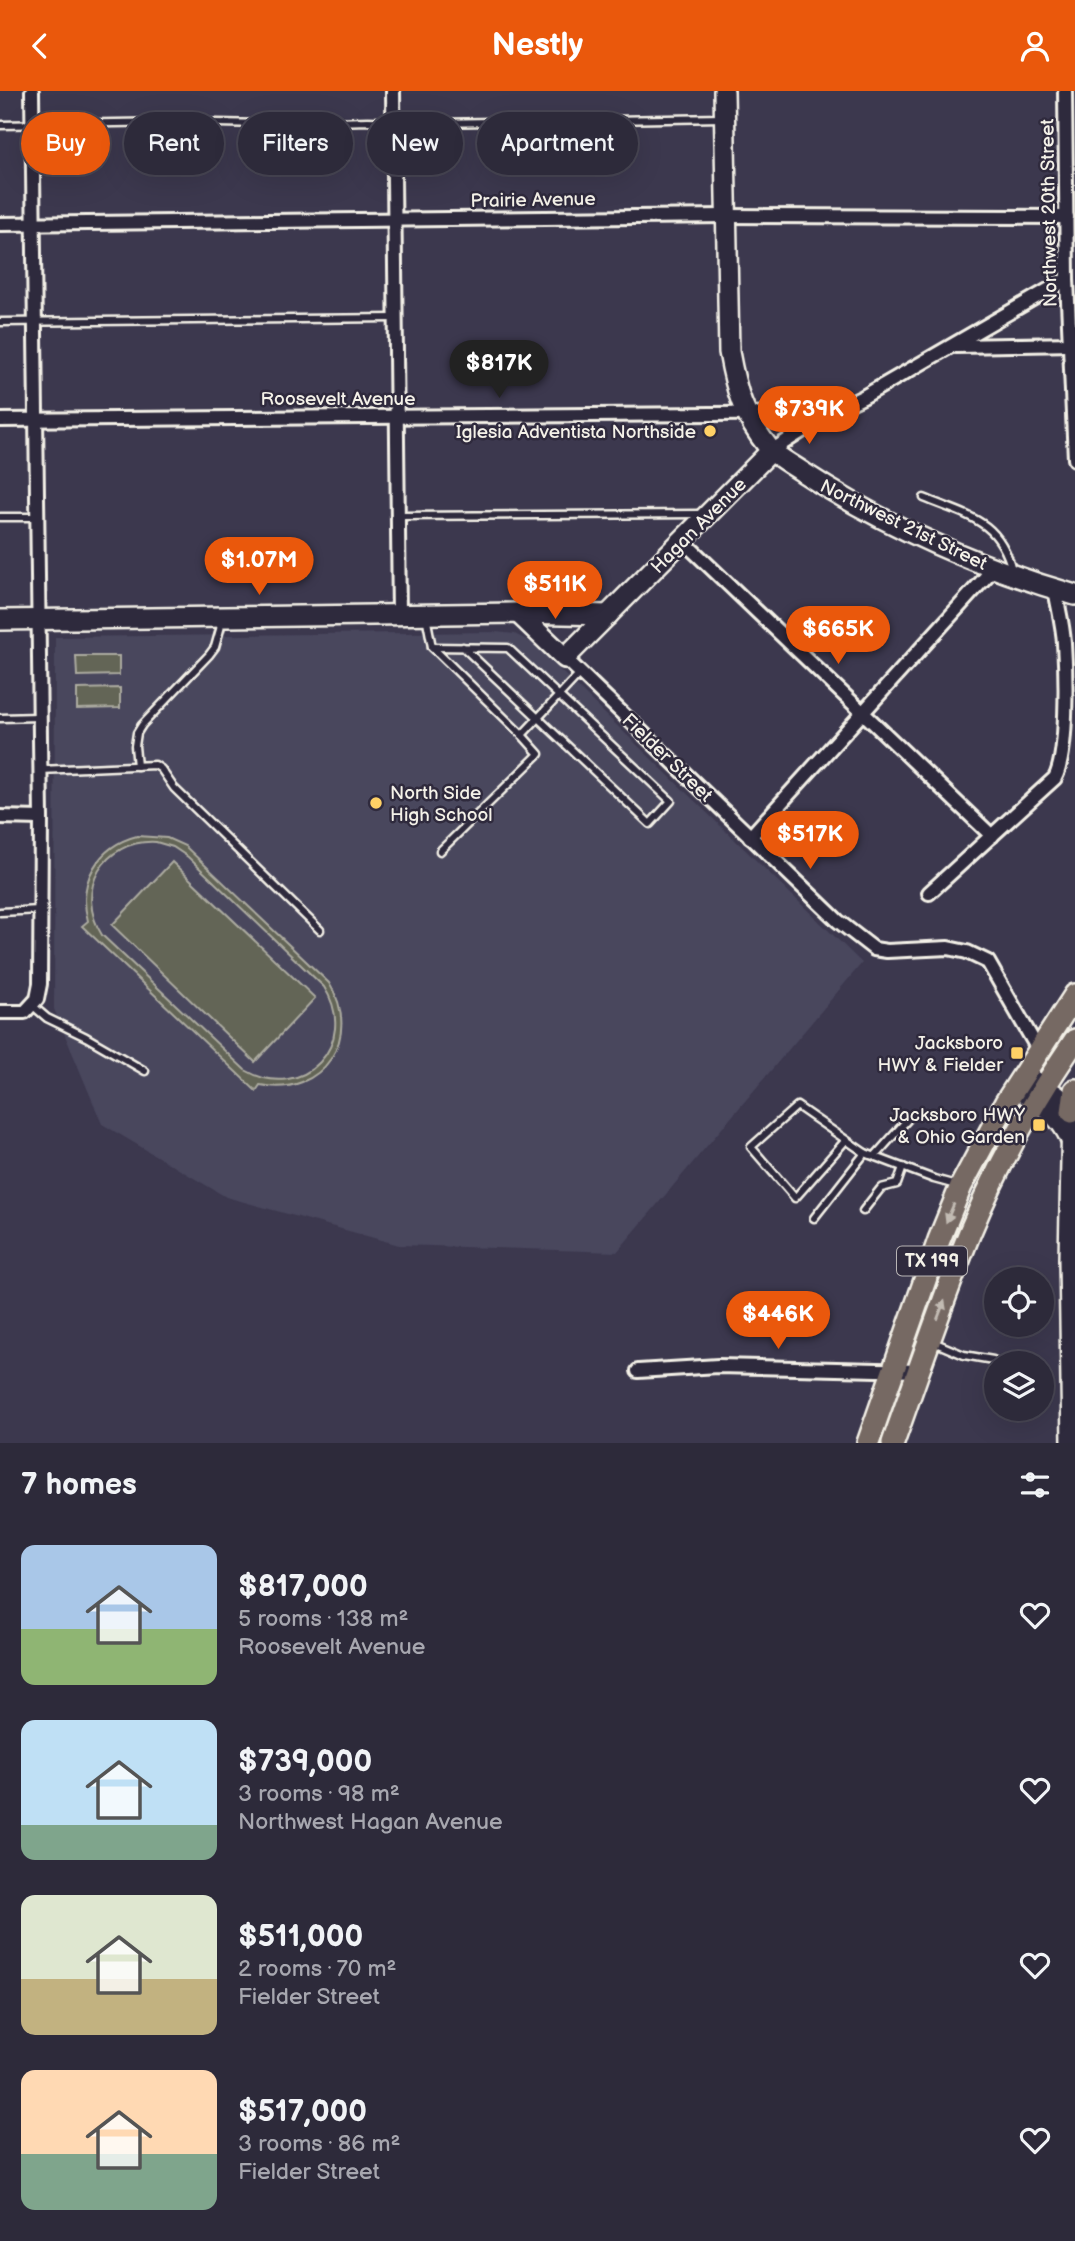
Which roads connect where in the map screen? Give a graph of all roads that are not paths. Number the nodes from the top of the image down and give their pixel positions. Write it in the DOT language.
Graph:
graph roads {
  1 [pos="32,91"];
  2 [pos="393,91"];
  3 [pos="724,91"];
  4 [pos="1065,91"];
  5 [pos="33,112"];
  6 [pos="393,112"];
  7 [pos="724,117"];
  8 [pos="367,122"];
  9 [pos="463,122"];
  10 [pos="110,123"];
  11 [pos="0,125"];
  12 [pos="21,125"];
  13 [pos="34,175"];
  14 [pos="394,175"];
  15 [pos="1071,201"];
  16 [pos="726,216"];
  17 [pos="1067,217"];
  18 [pos="394,220"];
  19 [pos="0,224"];
  20 [pos="34,225"];
  21 [pos="1067,279"];
  22 [pos="396,318"];
  23 [pos="0,322"];
  24 [pos="35,322"];
  25 [pos="1072,344"];
  26 [pos="953,346"];
  27 [pos="746,413"];
  28 [pos="830,413"];
  29 [pos="397,418"];
  30 [pos="36,419"];
  31 [pos="0,420"];
  32 [pos="1074,441"];
  33 [pos="771,451"];
  34 [pos="1075,459"];
  35 [pos="923,498"];
  36 [pos="709,514"];
  37 [pos="398,516"];
  38 [pos="0,517"];
  39 [pos="37,517"];
  40 [pos="682,540"];
  41 [pos="994,568"];
  42 [pos="1014,575"];
  43 [pos="1055,589"];
  44 [pos="1075,595"];
  45 [pos="518,613"];
  46 [pos="426,614"];
  47 [pos="399,615"];
  48 [pos="608,615"];
  49 [pos="223,617"];
  50 [pos="38,619"];
  51 [pos="0,620"];
  52 [pos="432,647"];
  53 [pos="463,647"];
  54 [pos="565,658"];
  55 [pos="580,673"];
  56 [pos="1069,678"];
  57 [pos="559,695"];
  58 [pos="863,713"];
  59 [pos="40,717"];
  60 [pos="0,718"];
  61 [pos="538,718"];
  62 [pos="522,735"];
  63 [pos="137,766"];
  64 [pos="40,770"];
  65 [pos="0,817"];
  66 [pos="41,818"];
  67 [pos="992,836"];
  68 [pos="751,837"];
  69 [pos="440,851"];
  70 [pos="929,893"];
  71 [pos="40,910"];
  72 [pos="0,912"];
  73 [pos="320,930"];
  74 [pos="1075,995"];
  75 [pos="35,1002"];
  76 [pos="0,1012"];
  77 [pos="1075,1040"];
  78 [pos="1039,1051"];
  79 [pos="145,1071"];
  80 [pos="1020,1081"];
  81 [pos="1075,1090"];
  82 [pos="1040,1093"];
  83 [pos="1072,1112"];
  84 [pos="909,1118"];
  85 [pos="846,1140"];
  86 [pos="1071,1141"];
  87 [pos="865,1153"];
  88 [pos="875,1156"];
  89 [pos="903,1167"];
  90 [pos="961,1186"];
  91 [pos="863,1210"];
  92 [pos="814,1218"];
  93 [pos="1072,1308"];
  94 [pos="929,1340"];
  95 [pos="984,1358"];
  96 [pos="895,1370"];
  97 [pos="638,1371"];
  98 [pos="919,1371"];
  99 [pos="869,1443"];
  100 [pos="893,1443"];
  101 [pos="1072,1443"];
  1 -- 5 [label="street"];
  2 -- 6 [label="street"];
  3 -- 7 [label="street, Northwest 21st Street"];
  4 -- 15 [label="street, Northwest 20th Street"];
  7 -- 9 [label="lane"];
  7 -- 16 [label="street, Northwest 21st Street"];
  8 -- 10 [label="lane"];
  11 -- 12 [label="lane"];
  13 -- 20 [label="street"];
  14 -- 18 [label="street"];
  15 -- 17 [label="street, Northwest 20th Street"];
  16 -- 17 [label="street, Prairie Avenue"];
  16 -- 18 [label="street, Prairie Avenue"];
  16 -- 27 [label="street, Northwest 21st Street"];
  17 -- 21 [label="street, Northwest 20th Street"];
  18 -- 20 [label="street, Prairie Avenue"];
  18 -- 22 [label="street"];
  19 -- 20 [label="street, Prairie Avenue"];
  20 -- 24 [label="street"];
  21 -- 25 [label="street, Northwest 20th Street"];
  21 -- 26 [label="street"];
  22 -- 24 [label="lane"];
  22 -- 29 [label="street"];
  23 -- 24 [label="lane"];
  24 -- 30 [label="street"];
  25 -- 26 [label="street"];
  25 -- 32 [label="street, Northwest 20th Street"];
  26 -- 28 [label="street, Roosevelt Avenue"];
  27 -- 28 [label="street, Roosevelt Avenue"];
  27 -- 29 [label="street, Roosevelt Avenue"];
  27 -- 33 [label="street, Northwest 21st Street"];
  28 -- 33 [label="street"];
  29 -- 30 [label="street, Roosevelt Avenue"];
  29 -- 37 [label="street"];
  30 -- 31 [label="street, Roosevelt Avenue"];
  30 -- 39 [label="street"];
  32 -- 34 [label="street, Northwest 20th Street"];
  33 -- 36 [label="street, Hagan Avenue"];
  33 -- 41 [label="street, Northwest 21st Street"];
  35 -- 42 [label="lane"];
  36 -- 37 [label="lane"];
  36 -- 40 [label="street, Hagan Avenue"];
  37 -- 47 [label="street"];
  38 -- 39 [label="lane"];
  39 -- 50 [label="street"];
  40 -- 48 [label="street, Hagan Avenue"];
  40 -- 58 [label="street"];
  41 -- 42 [label="street, Northwest 21st Street"];
  41 -- 58 [label="street"];
  42 -- 43 [label="street, Northwest 21st Street"];
  43 -- 44 [label="street, Northwest 21st Street"];
  43 -- 56 [label="street"];
  45 -- 46 [label="street"];
  45 -- 48 [label="street"];
  45 -- 54 [label="street, Fielder Street"];
  46 -- 47 [label="street"];
  46 -- 52 [label="lane"];
  47 -- 49 [label="street"];
  48 -- 54 [label="street, Hagan Avenue"];
  49 -- 50 [label="street"];
  49 -- 63 [label="lane"];
  50 -- 51 [label="street"];
  50 -- 59 [label="street"];
  52 -- 53 [label="lane"];
  52 -- 62 [label="lane"];
  53 -- 57 [label="lane"];
  53 -- 61 [label="lane"];
  54 -- 55 [label="street, Fielder Street"];
  55 -- 57 [label="lane"];
  55 -- 68 [label="street, Fielder Street"];
  56 -- 67 [label="street"];
  57 -- 61 [label="lane"];
  57 -- 61 [label="lane"];
  58 -- 67 [label="street"];
  58 -- 68 [label="street"];
  59 -- 60 [label="lane"];
  59 -- 64 [label="street"];
  61 -- 62 [label="lane"];
  62 -- 69 [label="lane"];
  63 -- 64 [label="lane"];
  63 -- 73 [label="lane"];
  64 -- 66 [label="street"];
  65 -- 66 [label="street"];
  66 -- 71 [label="street"];
  67 -- 70 [label="street"];
  68 -- 78 [label="street, Fielder Street"];
  71 -- 72 [label="lane"];
  71 -- 75 [label="street"];
  74 -- 78 [label="main road, TX 199"];
  75 -- 76 [label="street"];
  75 -- 79 [label="lane"];
  77 -- 82 [label="main road, TX 199"];
  78 -- 80 [label="main road, TX 199"];
  80 -- 82 [label="street"];
  80 -- 90 [label="main road, TX 199"];
  81 -- 83 [label="main road"];
  82 -- 83 [label="street"];
  82 -- 86 [label="street"];
  94 -- 82 [label="main road, TX 199, one-way"];
  83 -- 86 [label="street"];
  84 -- 88 [label="lane"];
  85 -- 85 [label="lane"];
  85 -- 87 [label="lane"];
  86 -- 93 [label="street"];
  87 -- 88 [label="lane"];
  87 -- 92 [label="lane"];
  88 -- 89 [label="lane"];
  89 -- 90 [label="lane"];
  89 -- 91 [label="lane"];
  90 -- 96 [label="main road, TX 199, one-way"];
  93 -- 101 [label="street"];
  94 -- 95 [label="lane"];
  94 -- 98 [label="main road, TX 199"];
  96 -- 97 [label="street"];
  96 -- 98 [label="street"];
  96 -- 99 [label="main road, TX 199"];
  98 -- 100 [label="main road, TX 199"];
}
